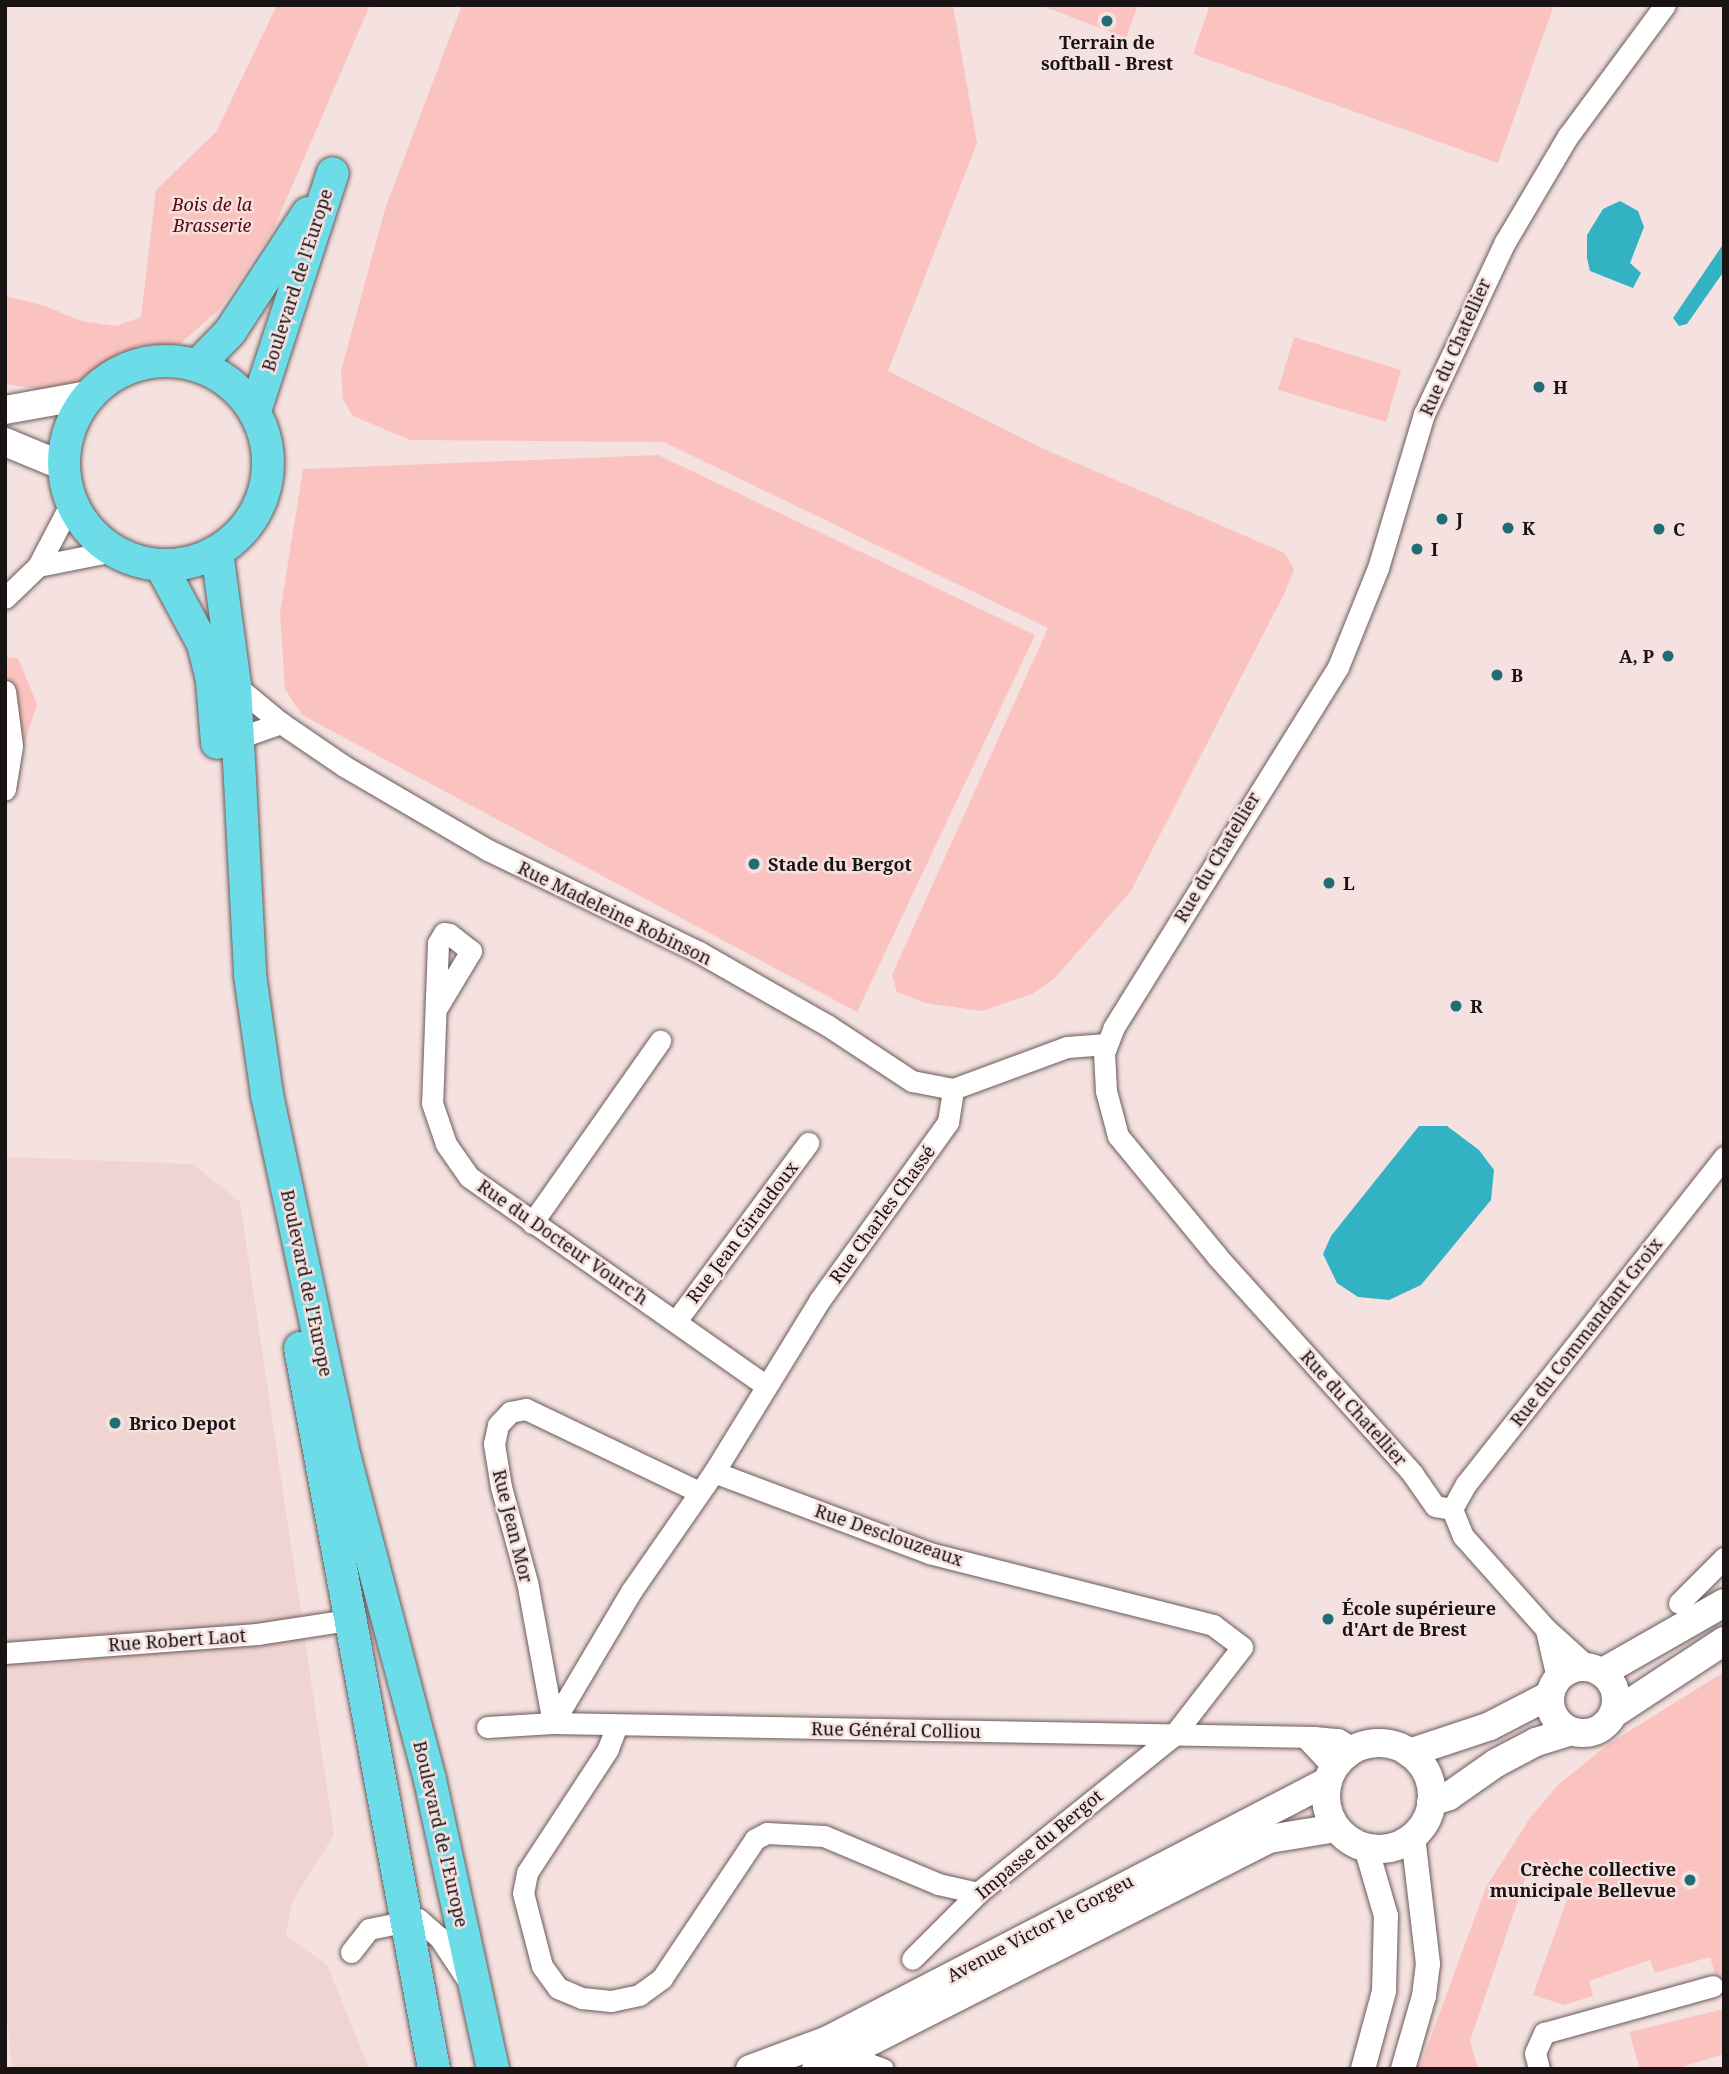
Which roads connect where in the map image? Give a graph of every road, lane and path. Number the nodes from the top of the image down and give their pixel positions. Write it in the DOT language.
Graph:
graph roads {
  1 [pos="1665,5"];
  2 [pos="198,365"];
  3 [pos="88,395"];
  4 [pos="5,410"];
  5 [pos="255,411"];
  6 [pos="5,442"];
  7 [pos="63,466"];
  8 [pos="71,503"];
  9 [pos="113,551"];
  10 [pos="217,552"];
  11 [pos="162,566"];
  12 [pos="22,574"];
  13 [pos="5,598"];
  14 [pos="235,685"];
  15 [pos="5,691"];
  16 [pos="281,723"];
  17 [pos="237,738"];
  18 [pos="5,789"];
  19 [pos="436,1009"];
  20 [pos="660,1041"];
  21 [pos="1107,1044"];
  22 [pos="953,1089"];
  23 [pos="808,1143"];
  24 [pos="1724,1157"];
  25 [pos="532,1223"];
  26 [pos="676,1321"];
  27 [pos="766,1386"];
  28 [pos="714,1472"];
  29 [pos="697,1491"];
  30 [pos="1452,1509"];
  31 [pos="1724,1558"];
  32 [pos="1679,1602"];
  33 [pos="1724,1604"];
  34 [pos="349,1620"];
  35 [pos="1545,1628"];
  36 [pos="1724,1640"];
  37 [pos="5,1653"];
  38 [pos="1595,1669"];
  39 [pos="1554,1687"];
  40 [pos="1614,1714"];
  41 [pos="553,1723"];
  42 [pos="617,1725"];
  43 [pos="487,1727"];
  44 [pos="1571,1731"];
  45 [pos="1173,1736"];
  46 [pos="1306,1738"];
  47 [pos="1355,1749"];
  48 [pos="1409,1753"];
  49 [pos="1331,1774"];
  50 [pos="1431,1802"];
  51 [pos="1336,1828"];
  52 [pos="1413,1836"];
  53 [pos="1366,1847"];
  54 [pos="978,1893"];
  55 [pos="404,1919"];
  56 [pos="351,1952"];
  57 [pos="912,1959"];
  58 [pos="1713,1986"];
  59 [pos="478,2001"];
  60 [pos="844,2055"];
  61 [pos="434,2069"];
  62 [pos="493,2069"];
  63 [pos="750,2069"];
  64 [pos="817,2069"];
  65 [pos="883,2069"];
  66 [pos="1363,2069"];
  67 [pos="1403,2069"];
  68 [pos="1539,2069"];
  1 -- 21 [label="street, Rue du Chatellier"];
  2 -- 3 [label="main road"];
  2 -- 5 [label="main road"];
  2 -- 5 [label="main road, Boulevard de l'Europe"];
  3 -- 4 [label="main road"];
  3 -- 7 [label="main road"];
  5 -- 10 [label="main road"];
  6 -- 7 [label="main road"];
  7 -- 8 [label="main road"];
  8 -- 9 [label="main road"];
  8 -- 12 [label="street"];
  9 -- 11 [label="main road"];
  9 -- 12 [label="street"];
  10 -- 11 [label="main road"];
  10 -- 14 [label="main road, Boulevard de l'Europe"];
  11 -- 34 [label="main road, Boulevard de l'Europe"];
  12 -- 13 [label="street"];
  14 -- 16 [label="street, Rue Madeleine Robinson"];
  14 -- 17 [label="main road, Boulevard de l'Europe"];
  15 -- 18 [label="street"];
  16 -- 17 [label="street"];
  16 -- 22 [label="street, Rue Madeleine Robinson"];
  17 -- 59 [label="main road, Boulevard de l'Europe"];
  19 -- 25 [label="street, Rue du Docteur Vourc'h"];
  20 -- 25 [label="street"];
  21 -- 22 [label="street"];
  21 -- 30 [label="street, Rue du Chatellier"];
  22 -- 27 [label="street, Rue Charles Chassé"];
  23 -- 26 [label="street, Rue Jean Giraudoux"];
  24 -- 30 [label="street, Rue du Commandant Groix"];
  25 -- 26 [label="street, Rue du Docteur Vourc'h"];
  26 -- 27 [label="street, Rue du Docteur Vourc'h"];
  27 -- 28 [label="street, Rue Charles Chassé"];
  28 -- 29 [label="street"];
  28 -- 45 [label="street, Rue Desclouzeaux"];
  29 -- 41 [label="street"];
  29 -- 41 [label="street, Rue Jean Mor"];
  30 -- 35 [label="street"];
  31 -- 32 [label="street"];
  33 -- 38 [label="main road"];
  34 -- 37 [label="street, Rue Robert Laot"];
  34 -- 55 [label="main road, Boulevard de l'Europe"];
  35 -- 38 [label="street"];
  35 -- 39 [label="street"];
  36 -- 40 [label="main road"];
  38 -- 39 [label="main road"];
  38 -- 40 [label="main road"];
  39 -- 44 [label="main road"];
  39 -- 48 [label="main road"];
  40 -- 44 [label="main road"];
  41 -- 42 [label="street, Rue Général Colliou"];
  41 -- 43 [label="street, Rue Général Colliou"];
  42 -- 45 [label="street, Rue Général Colliou"];
  42 -- 54 [label="street"];
  44 -- 50 [label="main road"];
  45 -- 46 [label="street, Rue Général Colliou"];
  45 -- 54 [label="street, Impasse du Bergot"];
  46 -- 47 [label="street, Rue Général Colliou"];
  46 -- 49 [label="street"];
  47 -- 48 [label="main road"];
  47 -- 49 [label="main road, Avenue Victor le Gorgeu"];
  48 -- 50 [label="main road"];
  49 -- 51 [label="main road"];
  49 -- 63 [label="main road, Avenue Victor le Gorgeu"];
  50 -- 52 [label="main road"];
  51 -- 53 [label="main road"];
  51 -- 60 [label="main road, Avenue Victor le Gorgeu"];
  52 -- 53 [label="main road"];
  52 -- 67 [label="street"];
  53 -- 66 [label="street"];
  54 -- 57 [label="street, Impasse du Bergot"];
  55 -- 56 [label="street"];
  55 -- 59 [label="street, Boulevard de l'Europe"];
  55 -- 61 [label="main road, Boulevard de l'Europe"];
  58 -- 68 [label="street"];
  59 -- 62 [label="main road, Boulevard de l'Europe"];
  60 -- 64 [label="main road, Avenue Victor le Gorgeu"];
  60 -- 65 [label="street"];
}
